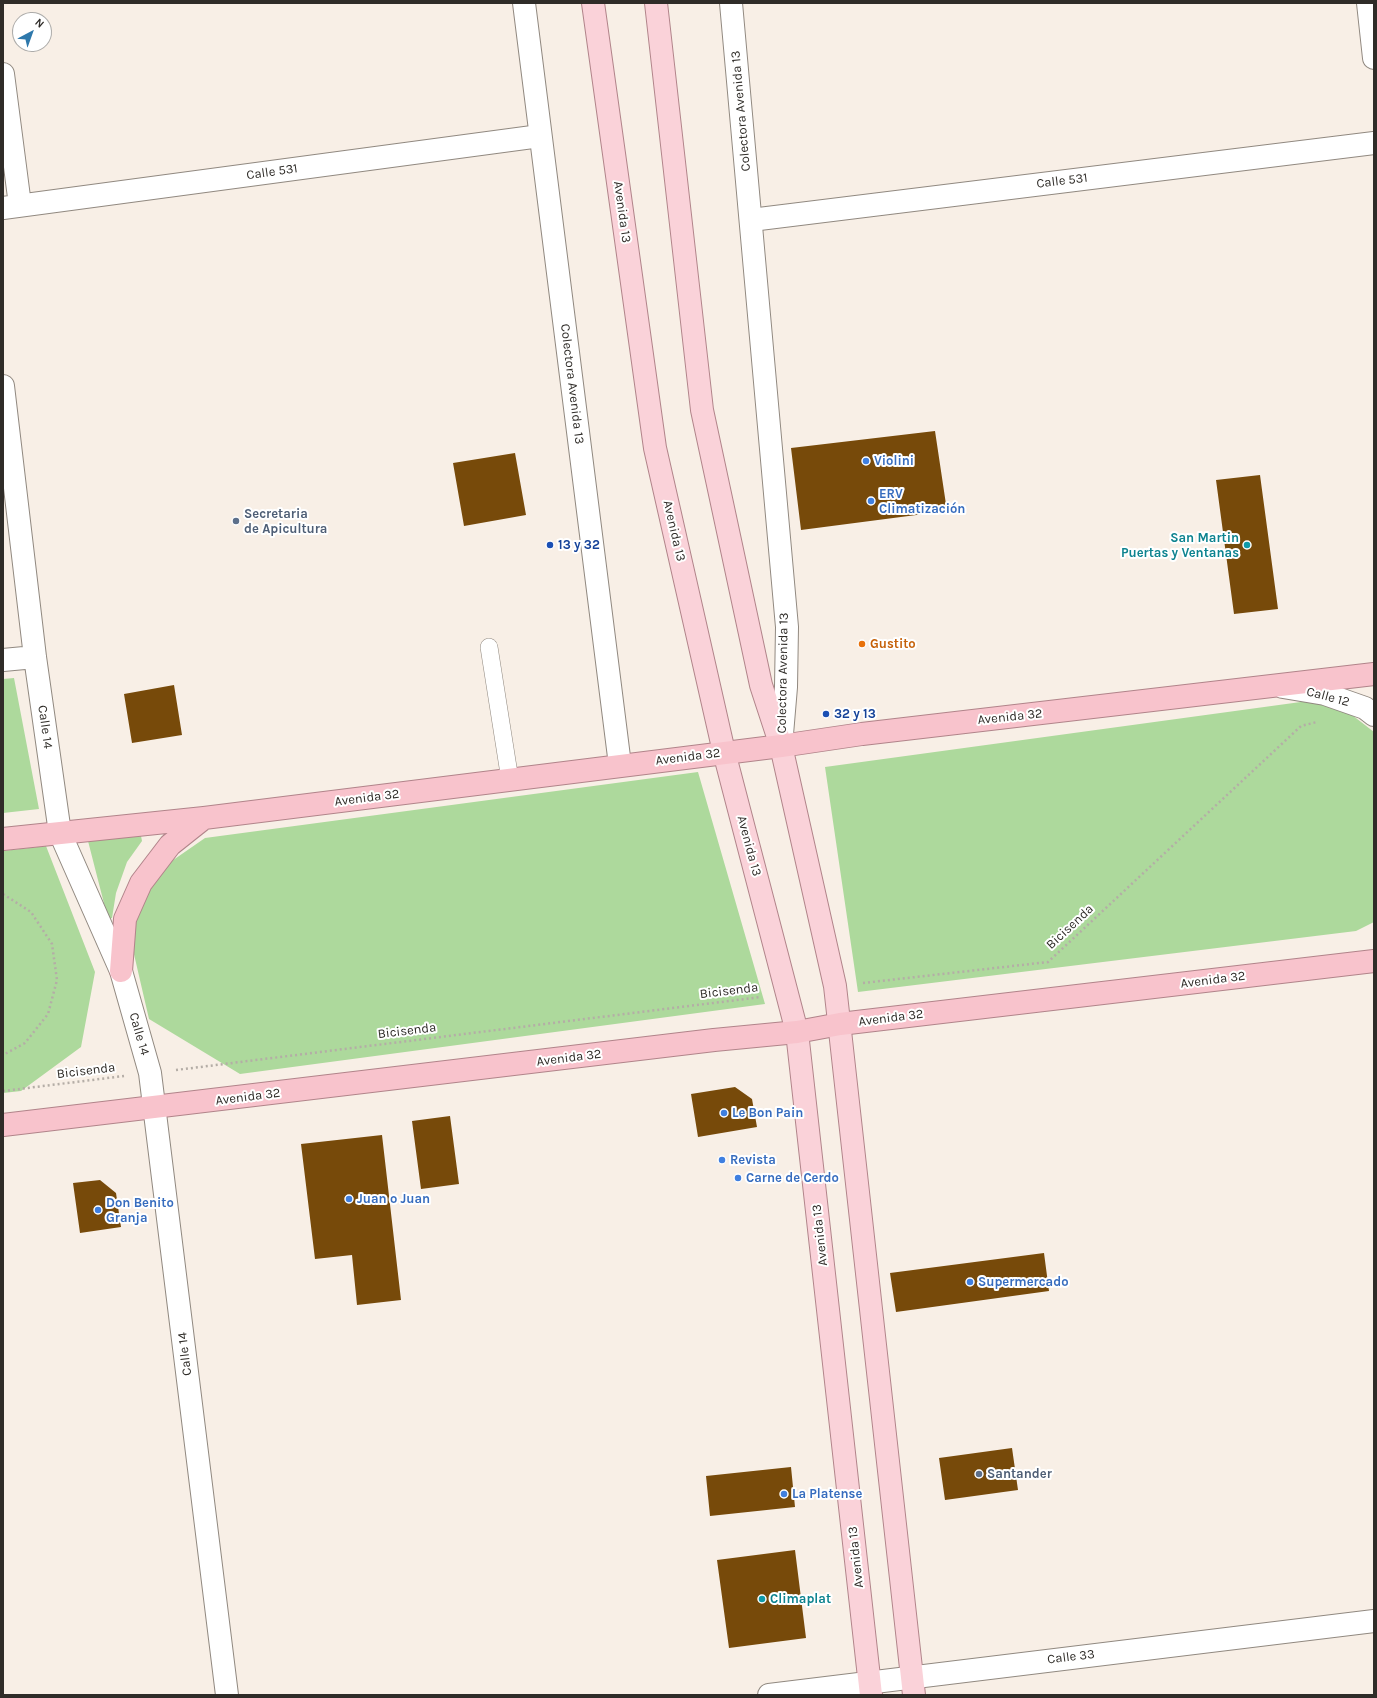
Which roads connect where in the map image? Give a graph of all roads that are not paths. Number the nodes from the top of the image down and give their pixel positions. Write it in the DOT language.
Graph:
graph roads {
  1 [pos="524,3"];
  2 [pos="593,3"];
  3 [pos="656,3"];
  4 [pos="731,3"];
  5 [pos="1368,3"];
  6 [pos="1374,58"];
  7 [pos="3,74"];
  8 [pos="540,136"];
  9 [pos="1374,143"];
  10 [pos="12,206"];
  11 [pos="751,220"];
  12 [pos="3,386"];
  13 [pos="489,647"];
  14 [pos="35,657"];
  15 [pos="3,660"];
  16 [pos="1374,674"];
  17 [pos="1278,686"];
  18 [pos="1374,715"];
  19 [pos="781,746"];
  20 [pos="724,752"];
  21 [pos="620,765"];
  22 [pos="510,780"];
  23 [pos="204,818"];
  24 [pos="60,833"];
  25 [pos="3,839"];
  26 [pos="1374,962"];
  27 [pos="120,971"];
  28 [pos="840,1024"];
  29 [pos="797,1032"];
  30 [pos="156,1108"];
  31 [pos="3,1125"];
  32 [pos="1374,1621"];
  33 [pos="913,1686"];
  34 [pos="871,1689"];
  35 [pos="226,1695"];
  36 [pos="769,1695"];
  1 -- 8 [label="street, Colectora Avenida 13"];
  2 -- 20 [label="main road, Avenida 13"];
  3 -- 19 [label="main road"];
  4 -- 11 [label="street, Colectora Avenida 13"];
  5 -- 6 [label="street"];
  7 -- 10 [label="street"];
  8 -- 10 [label="street, Calle 531"];
  8 -- 21 [label="street, Colectora Avenida 13"];
  9 -- 11 [label="street, Calle 531"];
  11 -- 19 [label="street, Colectora Avenida 13"];
  12 -- 14 [label="street, Calle 14"];
  13 -- 22 [label="lane"];
  14 -- 15 [label="street"];
  14 -- 24 [label="street, Calle 14"];
  16 -- 17 [label="highway, Avenida 32"];
  17 -- 18 [label="street, Calle 12"];
  17 -- 19 [label="highway, Avenida 32"];
  19 -- 20 [label="highway, Avenida 32"];
  19 -- 28 [label="main road"];
  20 -- 21 [label="highway, Avenida 32"];
  20 -- 29 [label="main road, Avenida 13"];
  21 -- 22 [label="highway, Avenida 32"];
  22 -- 23 [label="highway, Avenida 32"];
  23 -- 24 [label="highway, Avenida 32"];
  23 -- 27 [label="highway"];
  24 -- 25 [label="highway, Avenida 32"];
  24 -- 27 [label="street, Calle 14"];
  26 -- 28 [label="highway, Avenida 32"];
  27 -- 30 [label="street, Calle 14"];
  28 -- 29 [label="highway, Avenida 32"];
  28 -- 33 [label="main road"];
  29 -- 30 [label="highway, Avenida 32"];
  29 -- 34 [label="main road, Avenida 13"];
  30 -- 31 [label="highway, Avenida 32"];
  30 -- 35 [label="street, Calle 14"];
  32 -- 33 [label="street, Calle 33"];
  33 -- 34 [label="street, Calle 33"];
  34 -- 36 [label="street, Calle 33"];
}
